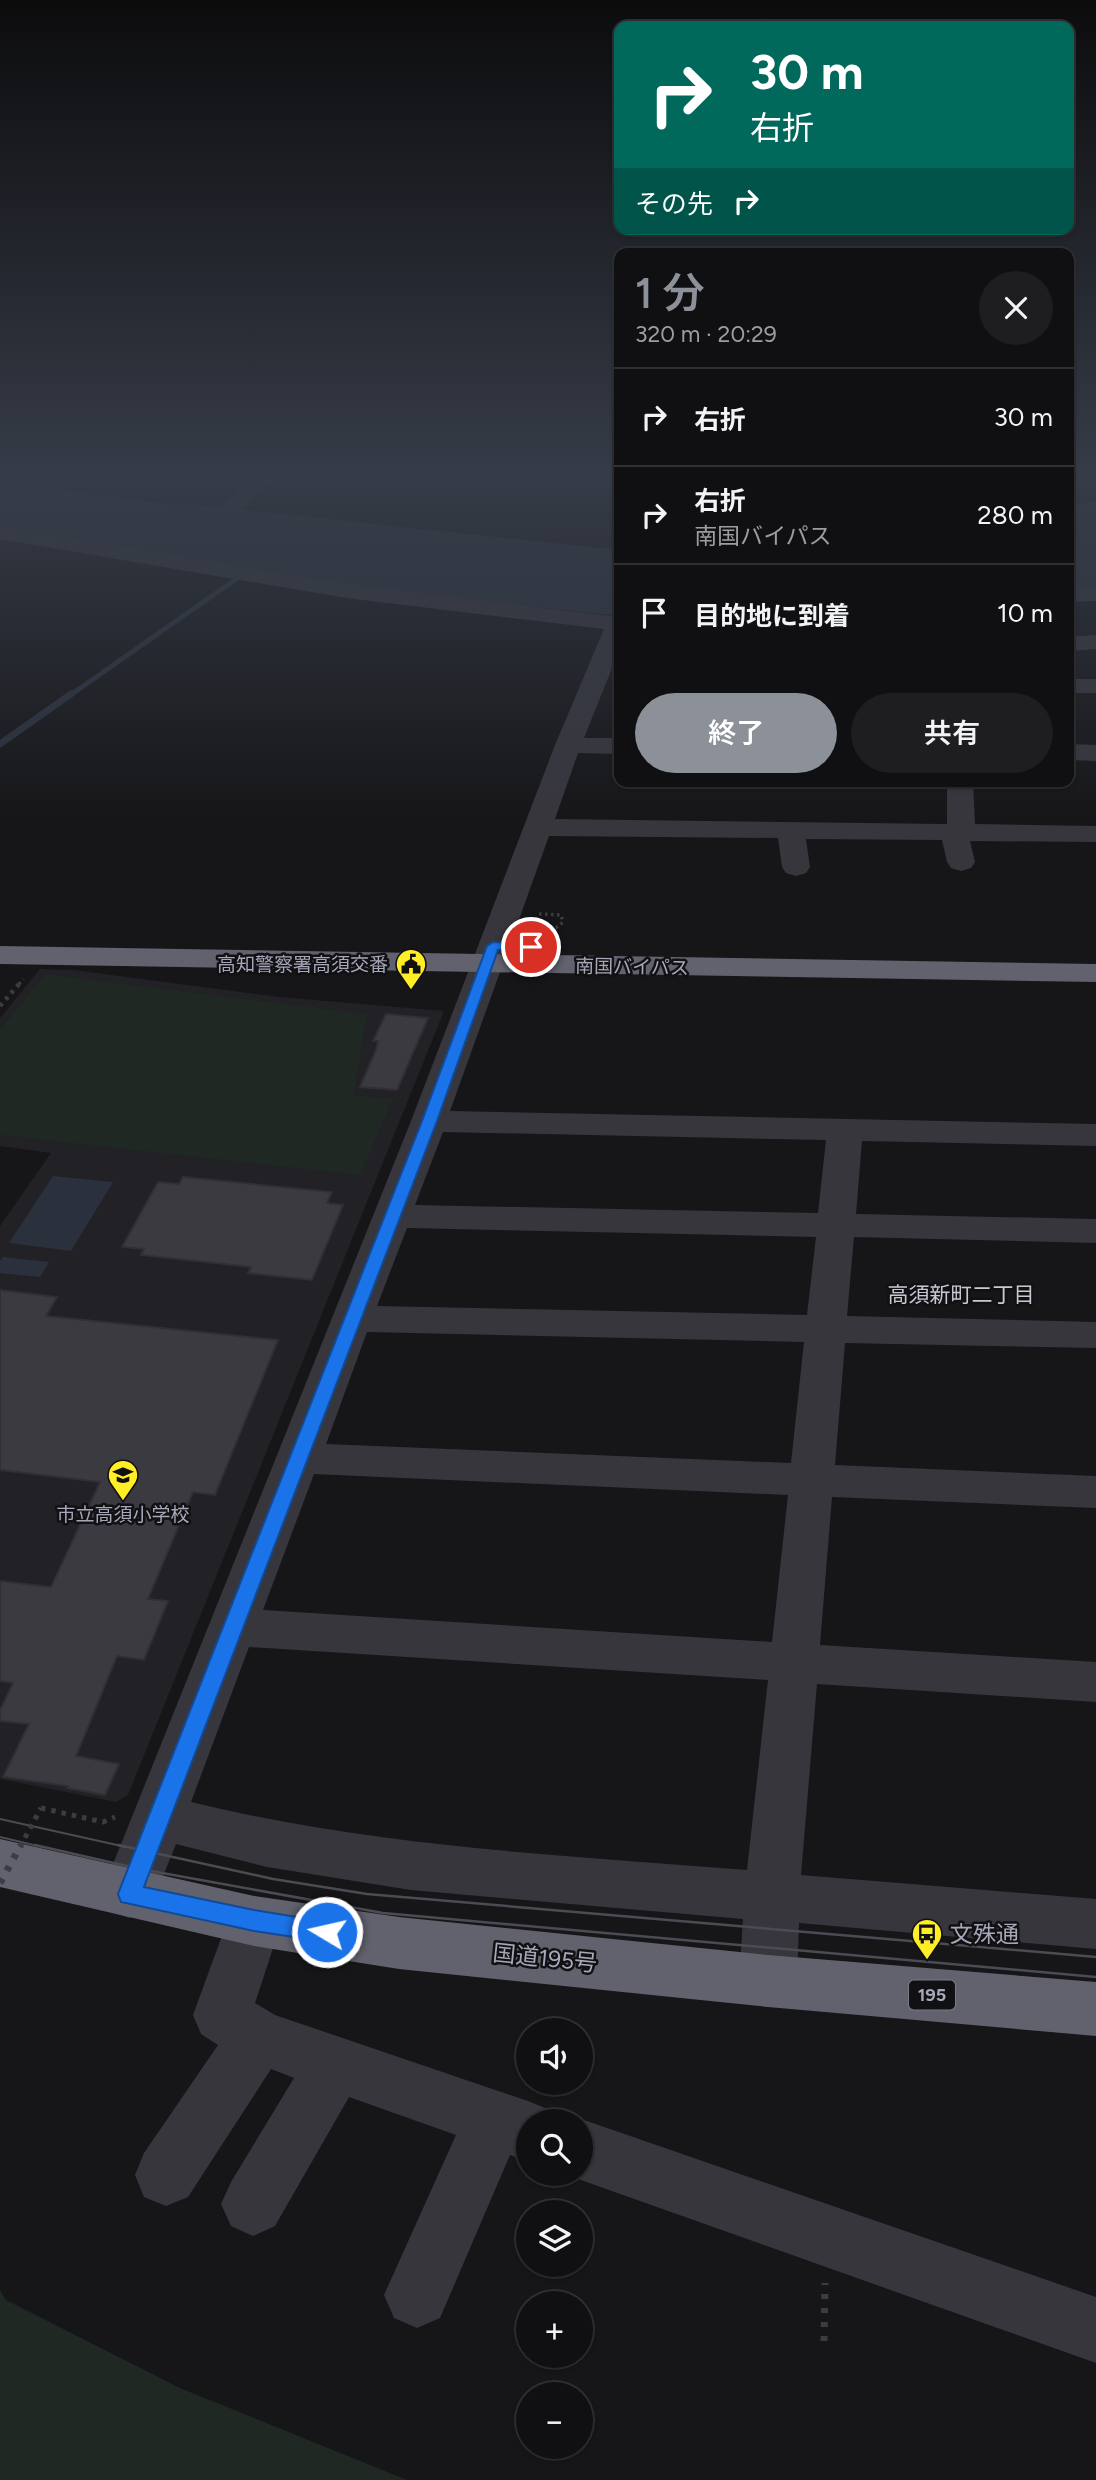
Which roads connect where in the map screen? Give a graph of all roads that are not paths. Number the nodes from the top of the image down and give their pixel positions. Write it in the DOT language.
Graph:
graph roads {
  1 [pos="337,590"];
  2 [pos="1096,594"];
  3 [pos="1074,595"];
  4 [pos="614,622"];
  5 [pos="1096,642"];
  6 [pos="614,643"];
  7 [pos="1074,644"];
  8 [pos="607,680"];
  9 [pos="1074,686"];
  10 [pos="1096,686"];
  11 [pos="568,745"];
  12 [pos="614,746"];
  13 [pos="1074,752"];
  14 [pos="1096,753"];
  15 [pos="960,787"];
  16 [pos="537,827"];
  17 [pos="792,830"];
  18 [pos="961,832"];
  19 [pos="1096,834"];
  20 [pos="961,862"];
  21 [pos="796,867"];
  22 [pos="0,938"];
  23 [pos="502,948"];
  24 [pos="0,955"];
  25 [pos="1096,956"];
  26 [pos="1096,974"];
  27 [pos="429,1121"];
  28 [pos="845,1129"];
  29 [pos="1096,1135"];
  30 [pos="392,1216"];
  31 [pos="835,1225"];
  32 [pos="1096,1231"];
  33 [pos="352,1320"];
  34 [pos="825,1329"];
  35 [pos="1096,1335"];
  36 [pos="297,1458"];
  37 [pos="811,1480"];
  38 [pos="1096,1492"];
  39 [pos="233,1627"];
  40 [pos="794,1663"];
  41 [pos="1096,1682"];
  42 [pos="138,1817"];
  43 [pos="0,1863"];
  44 [pos="130,1894"];
  45 [pos="772,1895"];
  46 [pos="254,1921"];
  47 [pos="1096,1924"];
  48 [pos="768,1981"];
  49 [pos="1096,2009"];
  50 [pos="258,2037"];
  51 [pos="335,2063"];
  52 [pos="512,2125"];
  53 [pos="593,2154"];
  54 [pos="166,2175"];
  55 [pos="253,2204"];
  56 [pos="417,2295"];
  57 [pos="1096,2330"];
  1 -- 4 [label="street"];
  2 -- 3 [label="street"];
  5 -- 7 [label="street"];
  6 -- 8 [label="street"];
  8 -- 11 [label="street"];
  9 -- 10 [label="street"];
  11 -- 12 [label="street"];
  11 -- 16 [label="street"];
  13 -- 14 [label="street"];
  15 -- 18 [label="street"];
  16 -- 17 [label="street"];
  16 -- 23 [label="street"];
  17 -- 18 [label="street"];
  17 -- 21 [label="street"];
  18 -- 19 [label="street"];
  18 -- 20 [label="street"];
  22 -- 23 [label="highway, 南国バイパス"];
  23 -- 24 [label="highway, 南国バイパス"];
  23 -- 25 [label="highway, 南国バイパス"];
  23 -- 26 [label="highway, 南国バイパス"];
  23 -- 27 [label="street"];
  27 -- 28 [label="street"];
  27 -- 30 [label="street"];
  28 -- 29 [label="street"];
  28 -- 31 [label="street"];
  30 -- 31 [label="street"];
  30 -- 33 [label="street"];
  31 -- 32 [label="street"];
  31 -- 34 [label="street"];
  33 -- 34 [label="street"];
  33 -- 36 [label="street"];
  34 -- 35 [label="street"];
  34 -- 37 [label="street"];
  36 -- 37 [label="street"];
  36 -- 39 [label="street"];
  37 -- 38 [label="street"];
  37 -- 40 [label="street"];
  39 -- 40 [label="street"];
  39 -- 42 [label="street"];
  40 -- 41 [label="street"];
  40 -- 45 [label="street"];
  42 -- 44 [label="street"];
  42 -- 45 [label="street"];
  43 -- 44 [label="highway, 国道195号 / 195"];
  44 -- 46 [label="highway, 国道195号 / 195"];
  45 -- 47 [label="street"];
  45 -- 48 [label="street"];
  46 -- 48 [label="highway, 国道195号 / 195"];
  46 -- 50 [label="street"];
  48 -- 49 [label="highway, 国道195号 / 195"];
  50 -- 51 [label="street"];
  50 -- 54 [label="street"];
  51 -- 52 [label="street"];
  51 -- 55 [label="street"];
  52 -- 56 [label="street"];
  53 -- 57 [label="street"];
}
